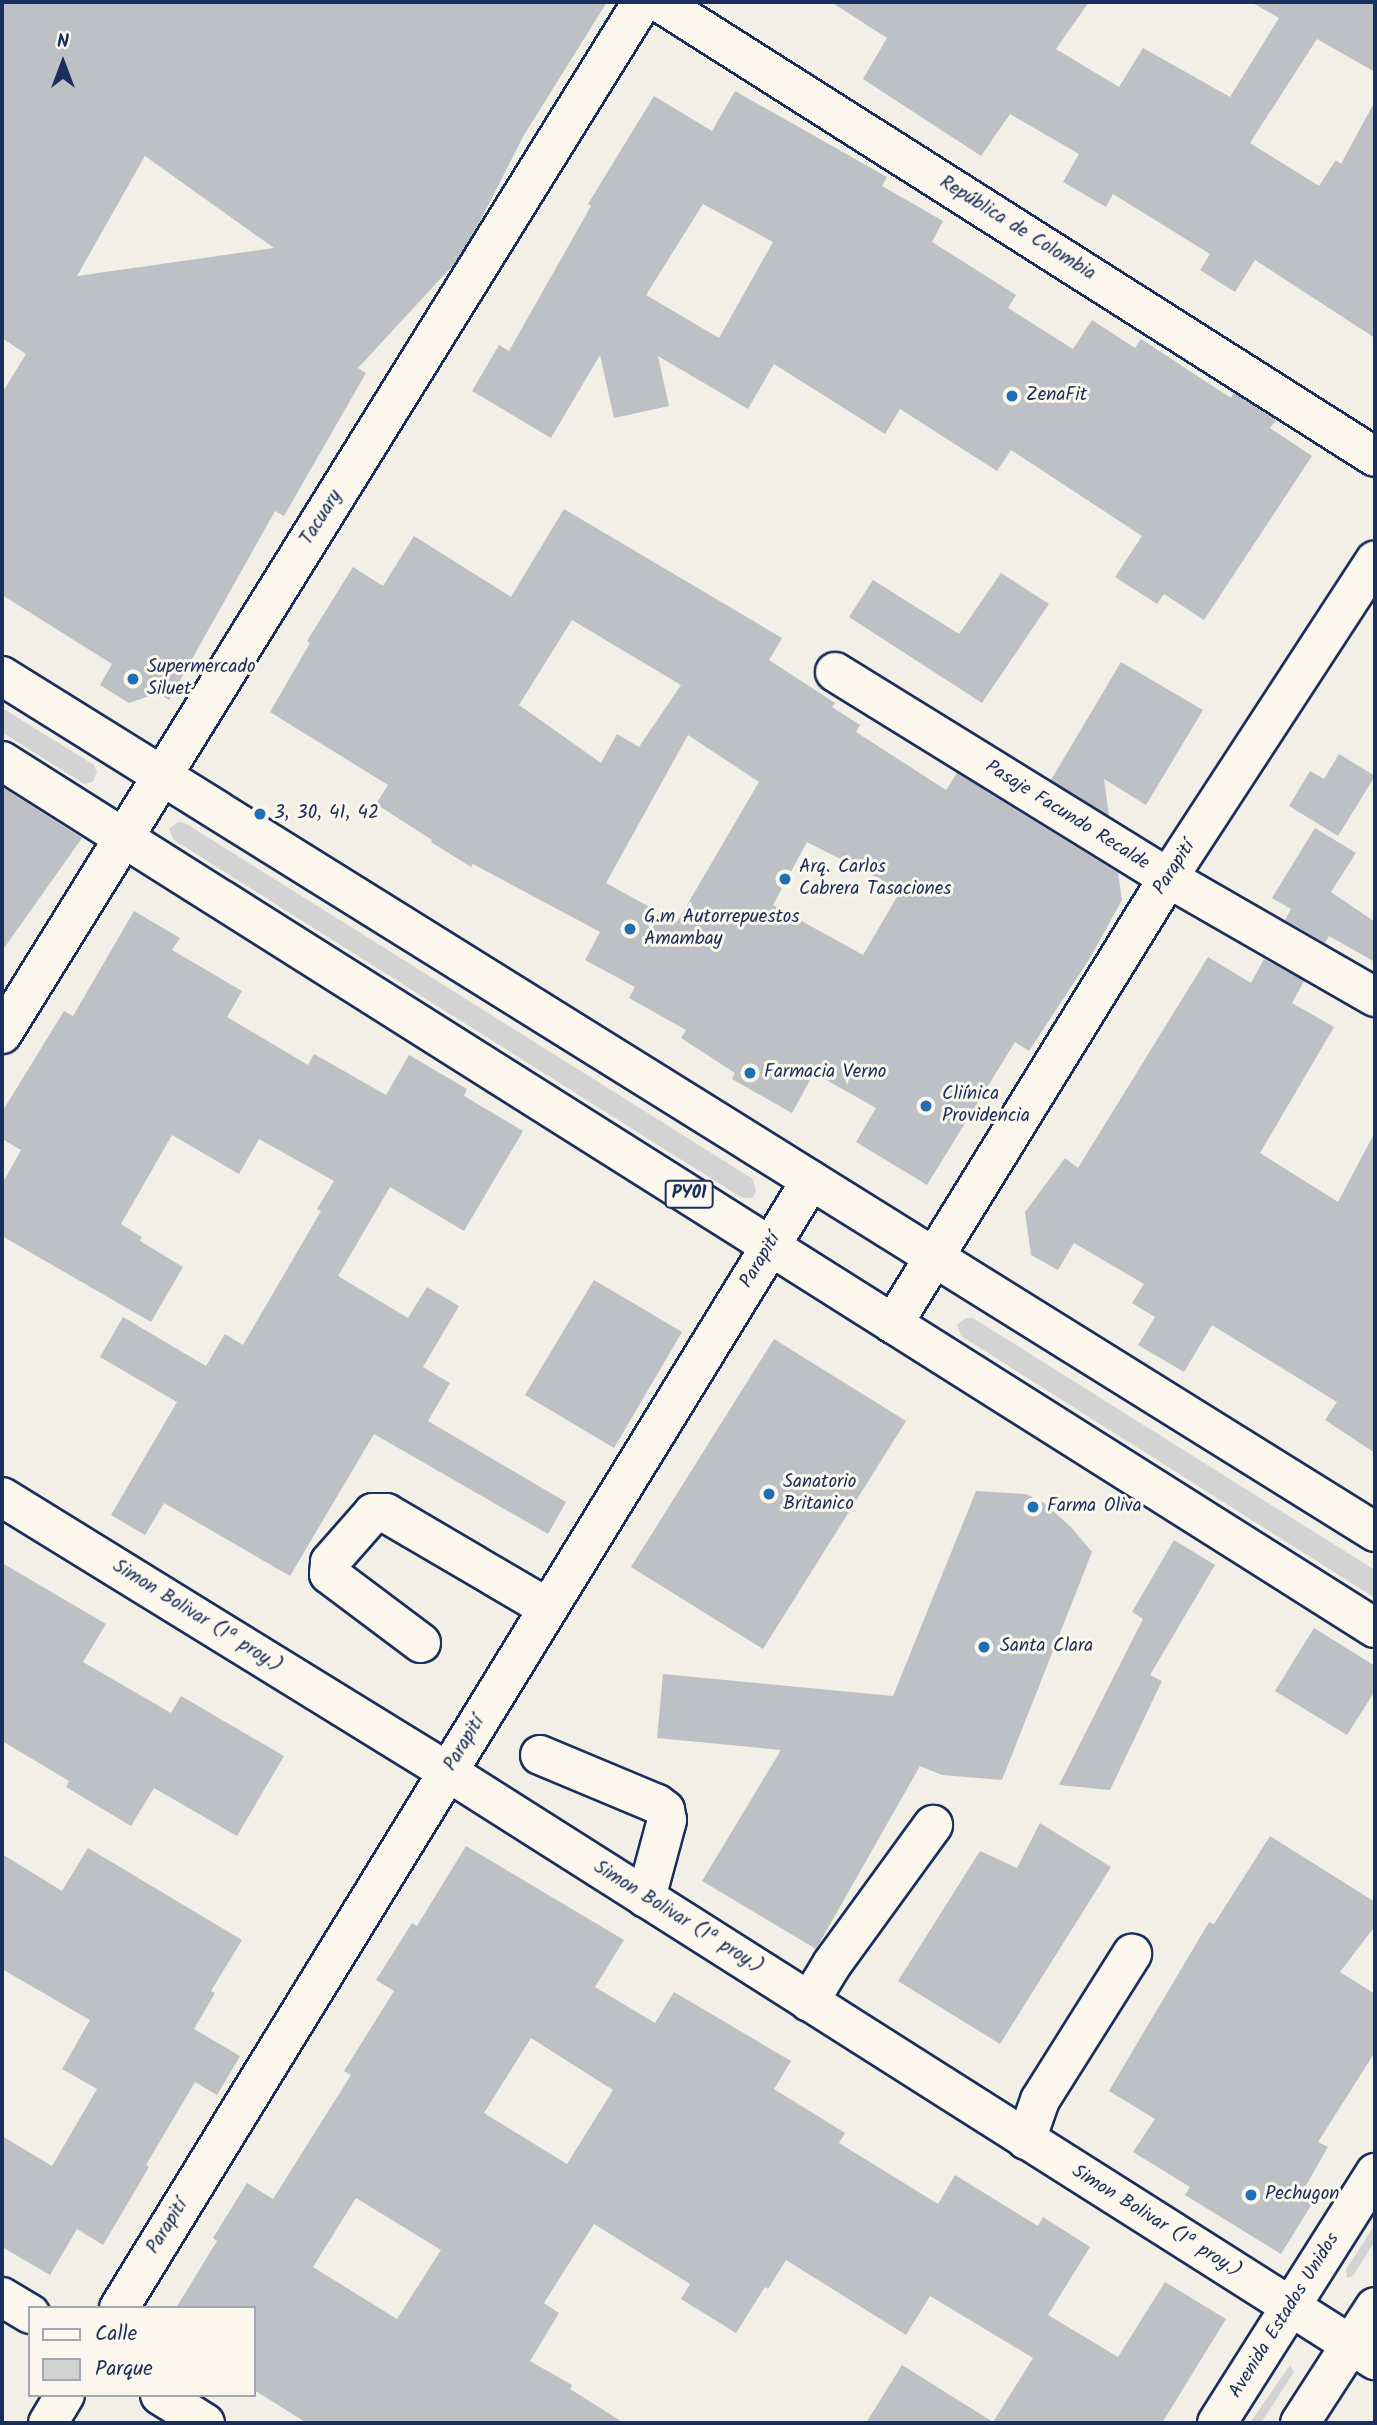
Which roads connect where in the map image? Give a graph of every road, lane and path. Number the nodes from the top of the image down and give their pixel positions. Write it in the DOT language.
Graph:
graph roads {
  1 [pos="642,2"];
  2 [pos="659,2"];
  3 [pos="1375,457"];
  4 [pos="1375,560"];
  5 [pos="835,673"];
  6 [pos="2,676"];
  7 [pos="2,761"];
  8 [pos="162,776"];
  9 [pos="123,838"];
  10 [pos="1168,878"];
  11 [pos="1375,997"];
  12 [pos="2,1034"];
  13 [pos="811,1180"];
  14 [pos="770,1246"];
  15 [pos="934,1258"];
  16 [pos="893,1324"];
  17 [pos="2,1497"];
  18 [pos="1375,1532"];
  19 [pos="548,1608"];
  20 [pos="1375,1628"];
  21 [pos="421,1643"];
  22 [pos="540,1755"];
  23 [pos="447,1772"];
  24 [pos="933,1825"];
  25 [pos="646,1898"];
  26 [pos="1132,1954"];
  27 [pos="810,2002"];
  28 [pos="1026,2140"];
  29 [pos="1375,2173"];
  30 [pos="2,2297"];
  31 [pos="120,2306"];
  32 [pos="1375,2306"];
  33 [pos="1290,2307"];
  34 [pos="28,2313"];
  35 [pos="1363,2353"];
  36 [pos="64,2397"];
  37 [pos="163,2397"];
  38 [pos="48,2423"];
  39 [pos="205,2423"];
  40 [pos="1217,2423"];
  41 [pos="1300,2423"];
  1 -- 8 [label="street, Tacuary"];
  2 -- 3 [label="street, República de Colombia"];
  4 -- 10 [label="street, Parapití"];
  5 -- 10 [label="street, Pasaje Facundo Recalde"];
  6 -- 8 [label="street"];
  7 -- 9 [label="street, PY01"];
  8 -- 9 [label="street, Tacuary"];
  8 -- 13 [label="street"];
  9 -- 12 [label="street, Tacuary"];
  9 -- 14 [label="street, PY01"];
  10 -- 11 [label="street, Pasaje Facundo Recalde"];
  10 -- 15 [label="street, Parapití"];
  13 -- 14 [label="street, Parapití"];
  13 -- 15 [label="street"];
  14 -- 16 [label="street, PY01"];
  14 -- 19 [label="street, Parapití"];
  15 -- 16 [label="street, Parapití"];
  15 -- 18 [label="street"];
  16 -- 20 [label="street, PY01"];
  17 -- 23 [label="street, Simon Bolivar (1ª proy.)"];
  19 -- 21 [label="street"];
  19 -- 23 [label="street, Parapití"];
  22 -- 25 [label="street"];
  23 -- 25 [label="street, Simon Bolivar (1ª proy.)"];
  23 -- 31 [label="street, Parapití"];
  24 -- 27 [label="street"];
  25 -- 27 [label="street, Simon Bolivar (1ª proy.)"];
  26 -- 28 [label="street"];
  27 -- 28 [label="street, Simon Bolivar (1ª proy.)"];
  28 -- 33 [label="street, Simon Bolivar (1ª proy.)"];
  29 -- 33 [label="street, Avenida Estados Unidos"];
  30 -- 34 [label="street"];
  32 -- 35 [label="street"];
  33 -- 35 [label="street, Simon Bolivar (1ª proy.)"];
  33 -- 40 [label="street, Avenida Estados Unidos"];
  35 -- 41 [label="street"];
  36 -- 38 [label="street"];
  37 -- 39 [label="street"];
}
